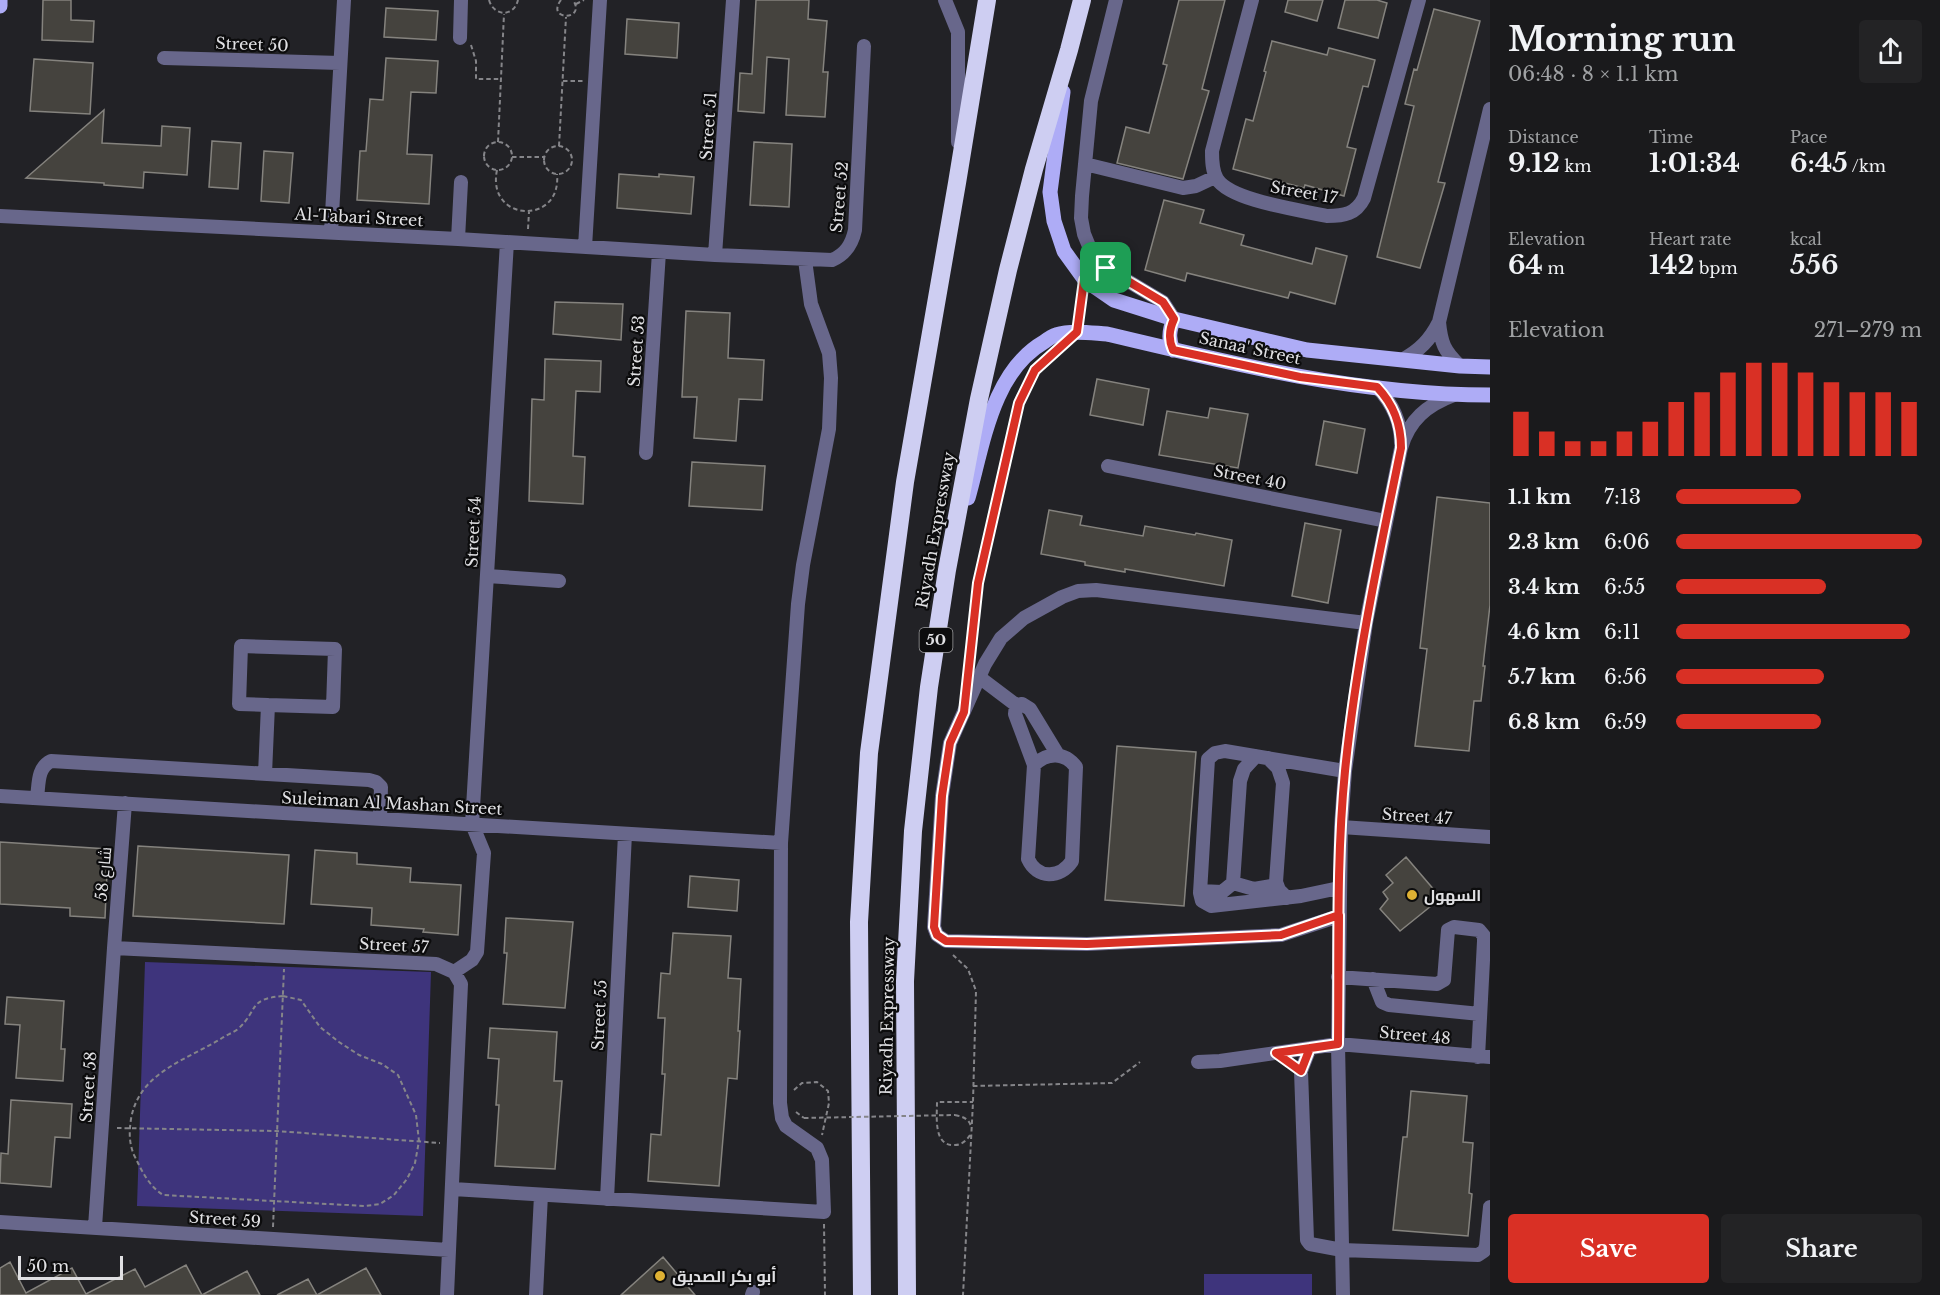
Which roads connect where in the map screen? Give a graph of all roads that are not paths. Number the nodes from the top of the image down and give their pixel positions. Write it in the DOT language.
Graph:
graph roads {
  1 [pos="0,0"];
  2 [pos="344,0"];
  3 [pos="461,0"];
  4 [pos="600,0"];
  5 [pos="733,0"];
  6 [pos="945,0"];
  7 [pos="987,0"];
  8 [pos="1082,0"];
  9 [pos="1116,0"];
  10 [pos="1252,0"];
  11 [pos="1419,0"];
  12 [pos="0,6"];
  13 [pos="460,39"];
  14 [pos="864,46"];
  15 [pos="1069,50"];
  16 [pos="164,58"];
  17 [pos="340,63"];
  18 [pos="1490,109"];
  19 [pos="1085,164"];
  20 [pos="1215,177"];
  21 [pos="460,182"];
  22 [pos="957,183"];
  23 [pos="0,216"];
  24 [pos="331,232"];
  25 [pos="458,239"];
  26 [pos="507,242"];
  27 [pos="585,247"];
  28 [pos="659,252"];
  29 [pos="715,255"];
  30 [pos="805,260"];
  31 [pos="1174,319"];
  32 [pos="1440,322"];
  33 [pos="1173,350"];
  34 [pos="1402,360"];
  35 [pos="1460,366"];
  36 [pos="1490,367"];
  37 [pos="1377,387"];
  38 [pos="1454,395"];
  39 [pos="1490,395"];
  40 [pos="1401,448"];
  41 [pos="646,453"];
  42 [pos="1108,466"];
  43 [pos="1386,521"];
  44 [pos="947,570"];
  45 [pos="487,576"];
  46 [pos="559,581"];
  47 [pos="1366,623"];
  48 [pos="980,678"];
  49 [pos="268,705"];
  50 [pos="1016,705"];
  51 [pos="1058,755"];
  52 [pos="1262,757"];
  53 [pos="1034,765"];
  54 [pos="1345,771"];
  55 [pos="265,774"];
  56 [pos="0,796"];
  57 [pos="37,798"];
  58 [pos="125,804"];
  59 [pos="380,819"];
  60 [pos="472,824"];
  61 [pos="1341,827"];
  62 [pos="625,834"];
  63 [pos="1490,837"];
  64 [pos="782,843"];
  65 [pos="1233,883"];
  66 [pos="1277,885"];
  67 [pos="1339,888"];
  68 [pos="1200,891"];
  69 [pos="1287,898"];
  70 [pos="1339,915"];
  71 [pos="114,948"];
  72 [pos="454,972"];
  73 [pos="1338,977"];
  74 [pos="1373,980"];
  75 [pos="1480,1014"];
  76 [pos="1338,1044"];
  77 [pos="1310,1048"];
  78 [pos="1276,1053"];
  79 [pos="1484,1057"];
  80 [pos="1198,1062"];
  81 [pos="1301,1071"];
  82 [pos="453,1189"];
  83 [pos="541,1195"];
  84 [pos="607,1199"];
  85 [pos="1490,1207"];
  86 [pos="0,1222"];
  87 [pos="95,1227"];
  88 [pos="449,1250"];
  89 [pos="1342,1250"];
  90 [pos="447,1295"];
  91 [pos="536,1295"];
  92 [pos="861,1295"];
  93 [pos="908,1295"];
  94 [pos="1343,1295"];
  1 -- 12 [label="main road"];
  2 -- 17 [label="street"];
  3 -- 13 [label="street"];
  4 -- 27 [label="street"];
  5 -- 29 [label="street, Street 51"];
  6 -- 22 [label="street"];
  7 -- 22 [label="highway, Riyadh Expressway"];
  8 -- 15 [label="highway, Riyadh Expressway / 50"];
  9 -- 19 [label="street"];
  10 -- 20 [label="street"];
  11 -- 20 [label="street, Street 17"];
  14 -- 30 [label="street, Street 52"];
  15 -- 31 [label="main road, Sanaa' Street"];
  15 -- 44 [label="highway, Riyadh Expressway / 50"];
  16 -- 17 [label="street, Street 50"];
  17 -- 24 [label="street"];
  18 -- 32 [label="street"];
  19 -- 20 [label="street"];
  19 -- 31 [label="street"];
  21 -- 25 [label="street"];
  22 -- 92 [label="highway, Riyadh Expressway"];
  23 -- 24 [label="street, Al-Tabari Street"];
  24 -- 25 [label="street, Al-Tabari Street"];
  25 -- 26 [label="street, Al-Tabari Street"];
  26 -- 27 [label="street, Al-Tabari Street"];
  26 -- 45 [label="street, Street 54"];
  27 -- 28 [label="street, Al-Tabari Street"];
  28 -- 29 [label="street, Al-Tabari Street"];
  28 -- 41 [label="street, Street 53"];
  29 -- 30 [label="street, Street 52"];
  30 -- 64 [label="street"];
  31 -- 33 [label="main road"];
  31 -- 34 [label="main road, Sanaa' Street"];
  32 -- 34 [label="street"];
  32 -- 35 [label="street"];
  33 -- 37 [label="main road, Sanaa' Street"];
  33 -- 44 [label="main road, Sanaa' Street"];
  34 -- 35 [label="main road, Sanaa' Street"];
  35 -- 36 [label="main road, Sanaa' Street"];
  37 -- 38 [label="main road, Sanaa' Street"];
  37 -- 40 [label="street"];
  38 -- 39 [label="main road, Sanaa' Street"];
  38 -- 40 [label="street"];
  40 -- 43 [label="street"];
  42 -- 43 [label="street, Street 40"];
  43 -- 47 [label="street"];
  44 -- 93 [label="highway, Riyadh Expressway / 50"];
  45 -- 46 [label="street"];
  45 -- 60 [label="street, Street 54"];
  47 -- 48 [label="street"];
  47 -- 54 [label="street"];
  48 -- 50 [label="street"];
  48 -- 70 [label="street"];
  49 -- 49 [label="street"];
  49 -- 55 [label="street"];
  50 -- 51 [label="street"];
  50 -- 53 [label="street"];
  51 -- 53 [label="street"];
  51 -- 53 [label="street"];
  52 -- 54 [label="street"];
  52 -- 65 [label="street"];
  52 -- 66 [label="street"];
  52 -- 68 [label="street"];
  54 -- 61 [label="street"];
  55 -- 57 [label="street"];
  55 -- 59 [label="street"];
  56 -- 57 [label="street, Suleiman Al Mashan Street"];
  57 -- 58 [label="street, Suleiman Al Mashan Street"];
  58 -- 59 [label="street, Suleiman Al Mashan Street"];
  58 -- 71 [label="street, شارع 58"];
  59 -- 60 [label="street, Suleiman Al Mashan Street"];
  60 -- 62 [label="street, Suleiman Al Mashan Street"];
  60 -- 72 [label="street"];
  61 -- 63 [label="street, Street 47"];
  61 -- 67 [label="street"];
  62 -- 64 [label="street, Suleiman Al Mashan Street"];
  62 -- 84 [label="street, Street 55"];
  64 -- 84 [label="street"];
  65 -- 66 [label="street"];
  65 -- 68 [label="street"];
  66 -- 69 [label="street"];
  67 -- 69 [label="street"];
  67 -- 70 [label="street"];
  68 -- 69 [label="street"];
  70 -- 73 [label="street"];
  71 -- 72 [label="street, Street 57"];
  71 -- 87 [label="street, Street 58"];
  72 -- 82 [label="street"];
  73 -- 74 [label="street"];
  73 -- 76 [label="street"];
  74 -- 75 [label="street"];
  74 -- 75 [label="street"];
  75 -- 79 [label="street"];
  76 -- 77 [label="street, Street 48"];
  76 -- 79 [label="street, Street 48"];
  76 -- 89 [label="street"];
  77 -- 78 [label="street, Street 48"];
  77 -- 81 [label="street"];
  78 -- 80 [label="street, Street 48"];
  78 -- 81 [label="street"];
  81 -- 89 [label="street"];
  82 -- 83 [label="street"];
  82 -- 88 [label="street"];
  83 -- 84 [label="street"];
  83 -- 91 [label="street"];
  85 -- 89 [label="street"];
  86 -- 87 [label="street, Street 59"];
  87 -- 88 [label="street, Street 59"];
  88 -- 90 [label="street"];
  89 -- 94 [label="street"];
}
